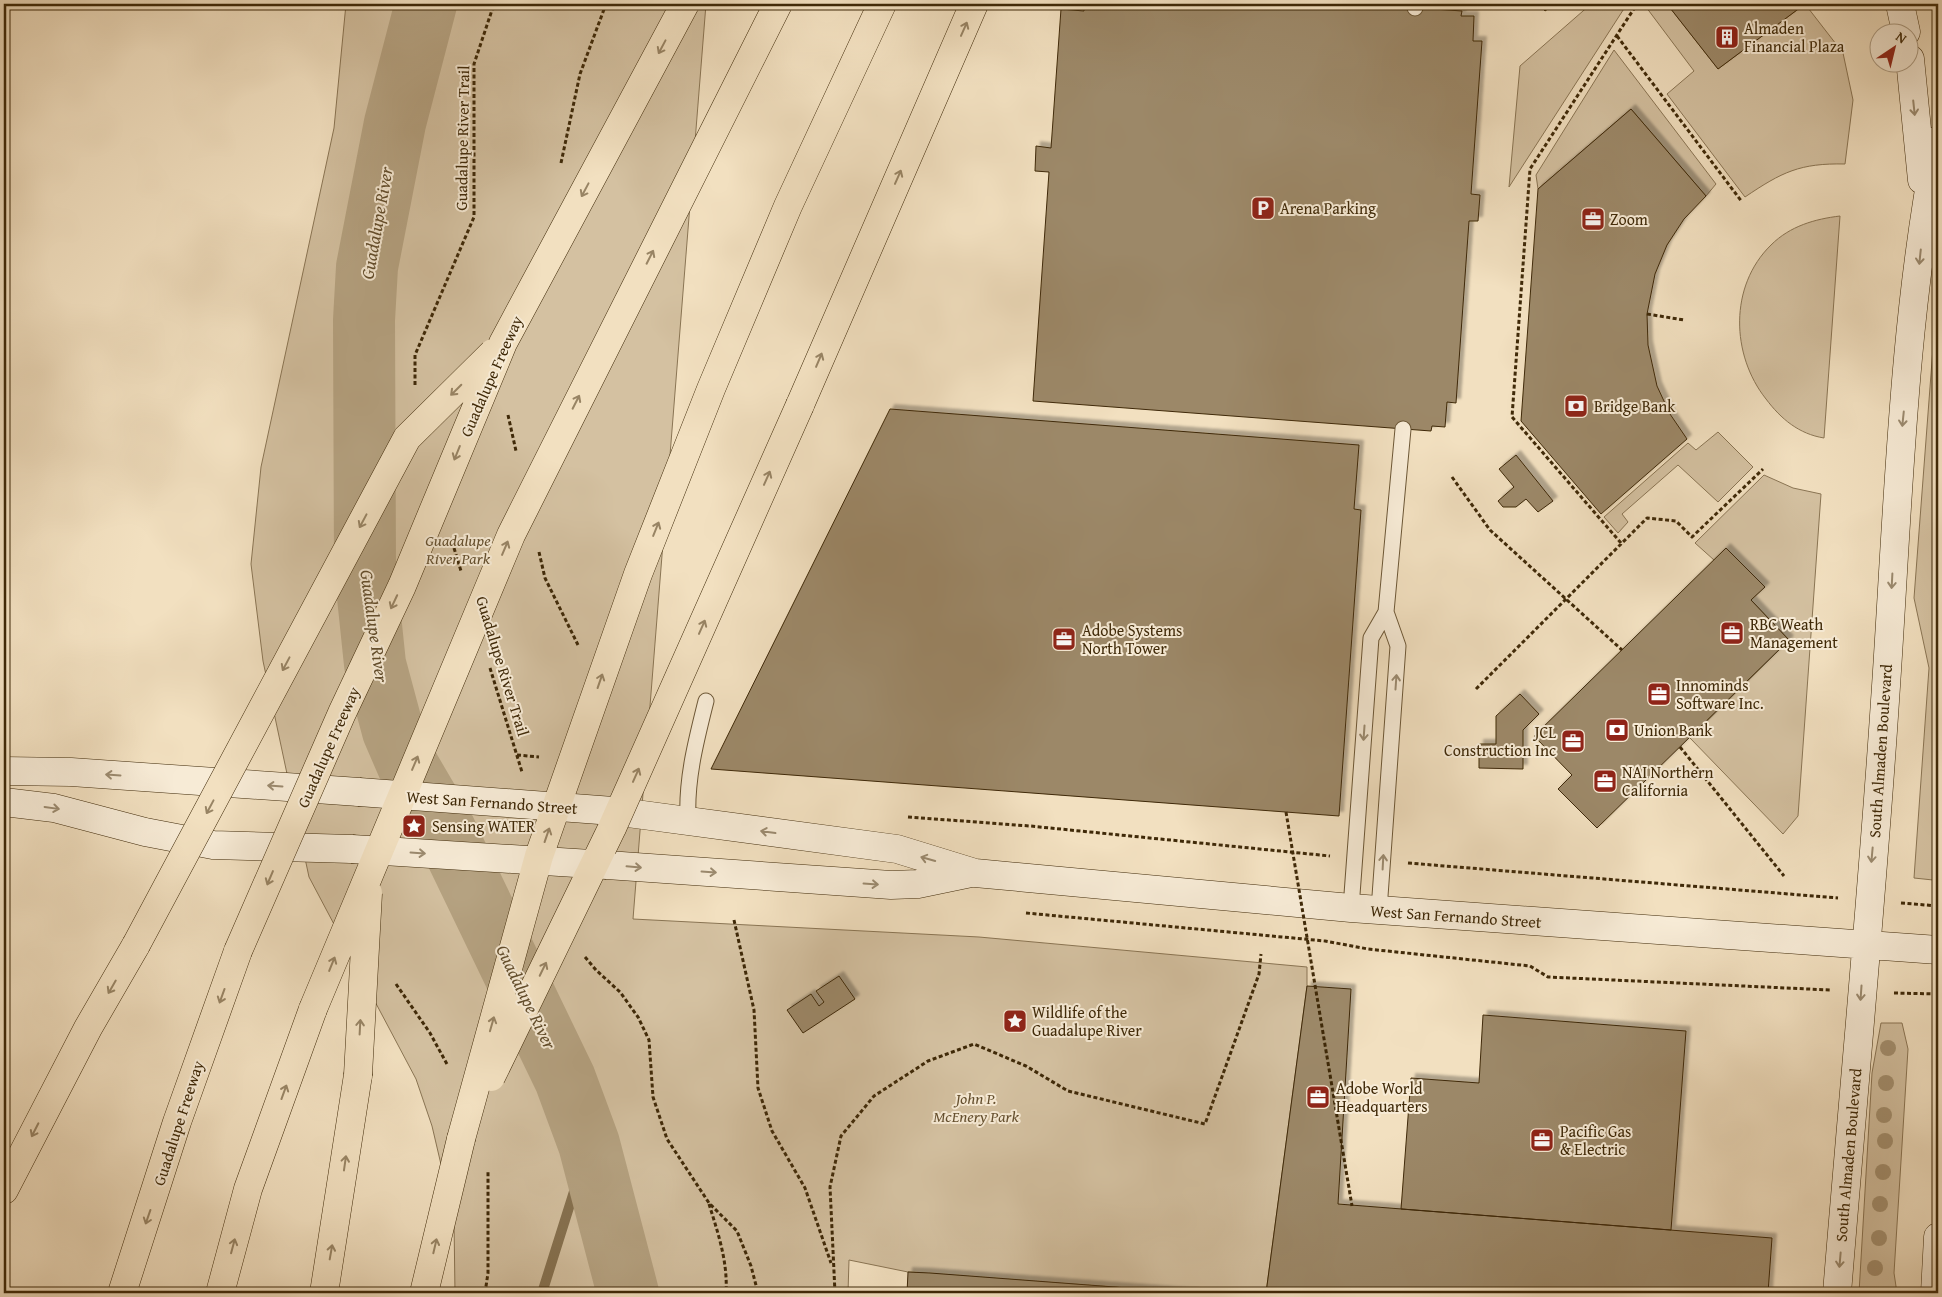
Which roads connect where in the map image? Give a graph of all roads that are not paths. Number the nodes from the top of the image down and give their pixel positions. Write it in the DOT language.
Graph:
graph roads {
  1 [pos="685,4"];
  2 [pos="778,4"];
  3 [pos="882,4"];
  4 [pos="974,4"];
  5 [pos="1900,4"];
  6 [pos="1904,22"];
  7 [pos="1911,72"];
  8 [pos="1938,140"];
  9 [pos="1924,209"];
  10 [pos="503,343"];
  11 [pos="1403,429"];
  12 [pos="1386,612"];
  13 [pos="706,702"];
  14 [pos="1365,713"];
  15 [pos="1393,715"];
  16 [pos="4,771"];
  17 [pos="4,802"];
  18 [pos="688,820"];
  19 [pos="369,872"];
  20 [pos="975,872"];
  21 [pos="1351,908"];
  22 [pos="1379,910"];
  23 [pos="1865,945"];
  24 [pos="1938,950"];
  25 [pos="461,1139"];
  26 [pos="4,1190"];
  27 [pos="1938,1237"];
  28 [pos="122,1293"];
  29 [pos="220,1293"];
  30 [pos="324,1293"];
  31 [pos="424,1293"];
  32 [pos="1837,1293"];
  33 [pos="1935,1293"];
  1 -- 10 [label="highway, Guadalupe Freeway, one-way, bridge"];
  19 -- 2 [label="highway, one-way, bridge"];
  25 -- 3 [label="highway, one-way, bridge"];
  25 -- 4 [label="highway, one-way, bridge"];
  5 -- 6 [label="main road"];
  7 -- 9 [label="main road, South Almaden Boulevard, one-way"];
  8 -- 9 [label="main road, South Almaden Boulevard"];
  9 -- 23 [label="main road, South Almaden Boulevard, one-way"];
  10 -- 26 [label="highway, one-way, bridge"];
  10 -- 28 [label="highway, Guadalupe Freeway, one-way, bridge"];
  11 -- 12 [label="lane"];
  12 -- 14 [label="lane"];
  15 -- 12 [label="lane, one-way"];
  13 -- 18 [label="lane"];
  14 -- 15 [label="lane"];
  14 -- 21 [label="lane, one-way"];
  22 -- 15 [label="lane, one-way"];
  18 -- 16 [label="main road, West San Fernando Street, one-way, bridge"];
  17 -- 20 [label="main road, West San Fernando Street, one-way, bridge"];
  20 -- 18 [label="main road, West San Fernando Street, one-way"];
  29 -- 19 [label="highway, one-way, bridge"];
  30 -- 19 [label="highway, one-way, bridge"];
  20 -- 21 [label="main road, West San Fernando Street"];
  21 -- 22 [label="main road, West San Fernando Street"];
  22 -- 23 [label="main road, West San Fernando Street"];
  23 -- 24 [label="main road, West San Fernando Street"];
  23 -- 32 [label="main road, South Almaden Boulevard, one-way"];
  31 -- 25 [label="highway, one-way"];
  27 -- 33 [label="main road"];
}
